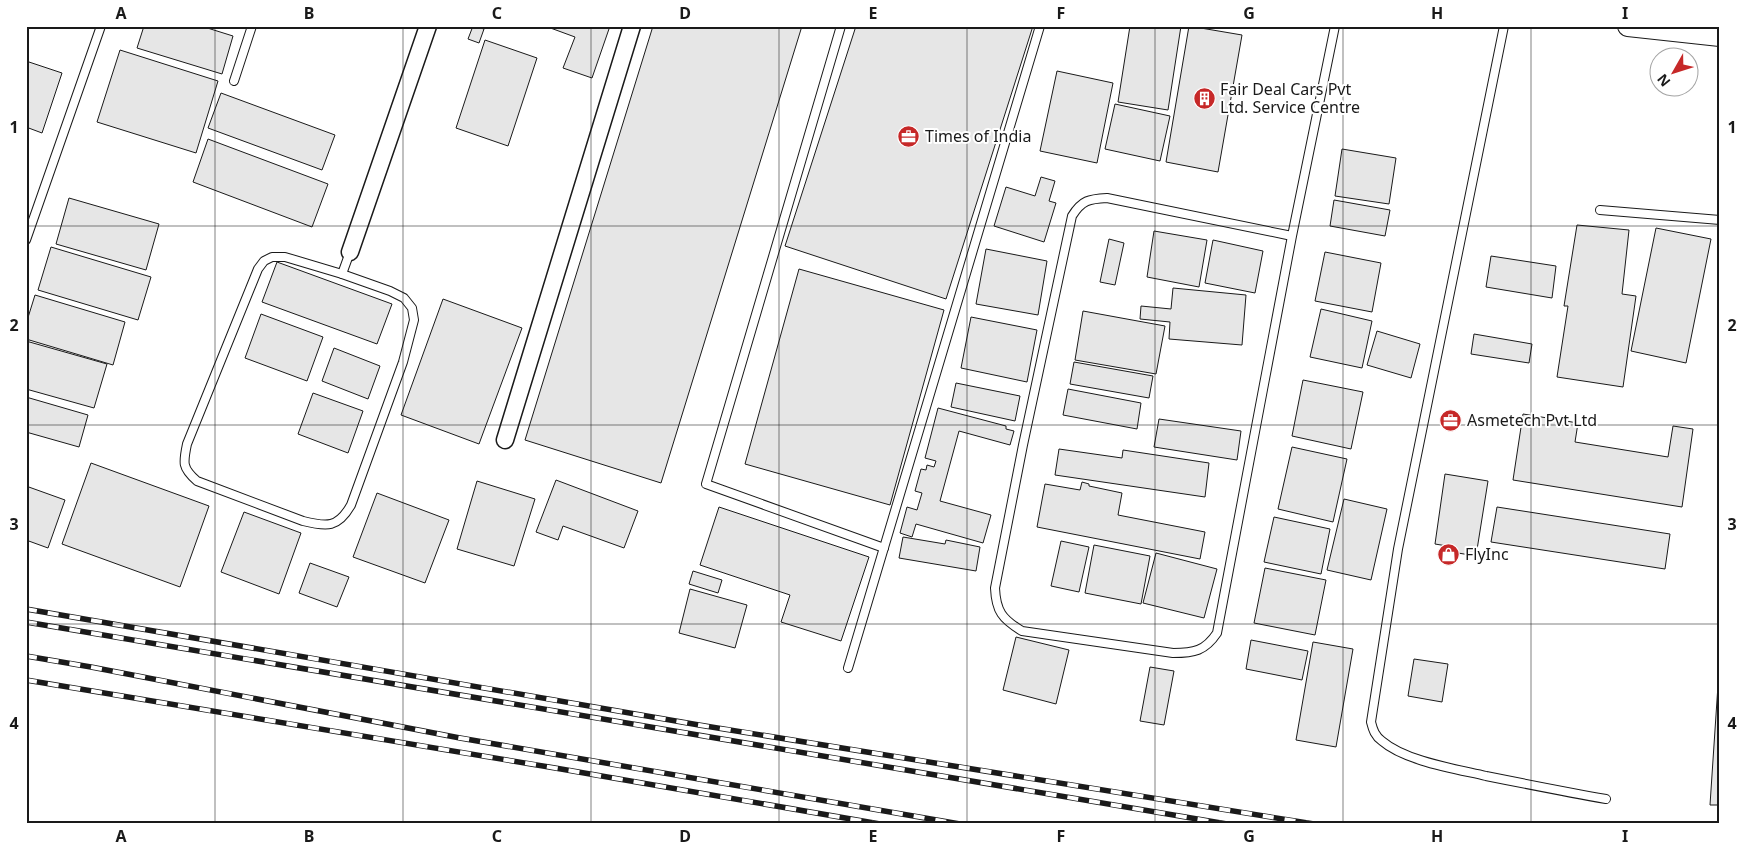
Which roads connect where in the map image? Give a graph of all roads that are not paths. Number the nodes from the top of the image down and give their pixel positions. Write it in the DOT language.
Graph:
graph roads {
  1 [pos="101,26"];
  2 [pos="252,26"];
  3 [pos="428,26"];
  4 [pos="632,26"];
  5 [pos="841,26"];
  6 [pos="1040,26"];
  7 [pos="1335,26"];
  8 [pos="1504,26"];
  9 [pos="1628,26"];
  10 [pos="1720,36"];
  11 [pos="234,81"];
  12 [pos="1600,210"];
  13 [pos="1720,220"];
  14 [pos="1292,236"];
  15 [pos="26,240"];
  16 [pos="350,252"];
  17 [pos="342,274"];
  18 [pos="505,440"];
  19 [pos="884,548"];
  20 [pos="848,668"];
  21 [pos="1606,799"];
  1 -- 15 [label="lane"];
  2 -- 11 [label="lane"];
  3 -- 16 [label="street"];
  4 -- 18 [label="street"];
  5 -- 19 [label="lane"];
  6 -- 19 [label="lane"];
  7 -- 14 [label="lane"];
  8 -- 21 [label="lane"];
  9 -- 10 [label="street"];
  12 -- 13 [label="lane"];
  14 -- 14 [label="lane"];
  16 -- 17 [label="lane"];
  17 -- 17 [label="lane"];
  19 -- 20 [label="lane"];
}
